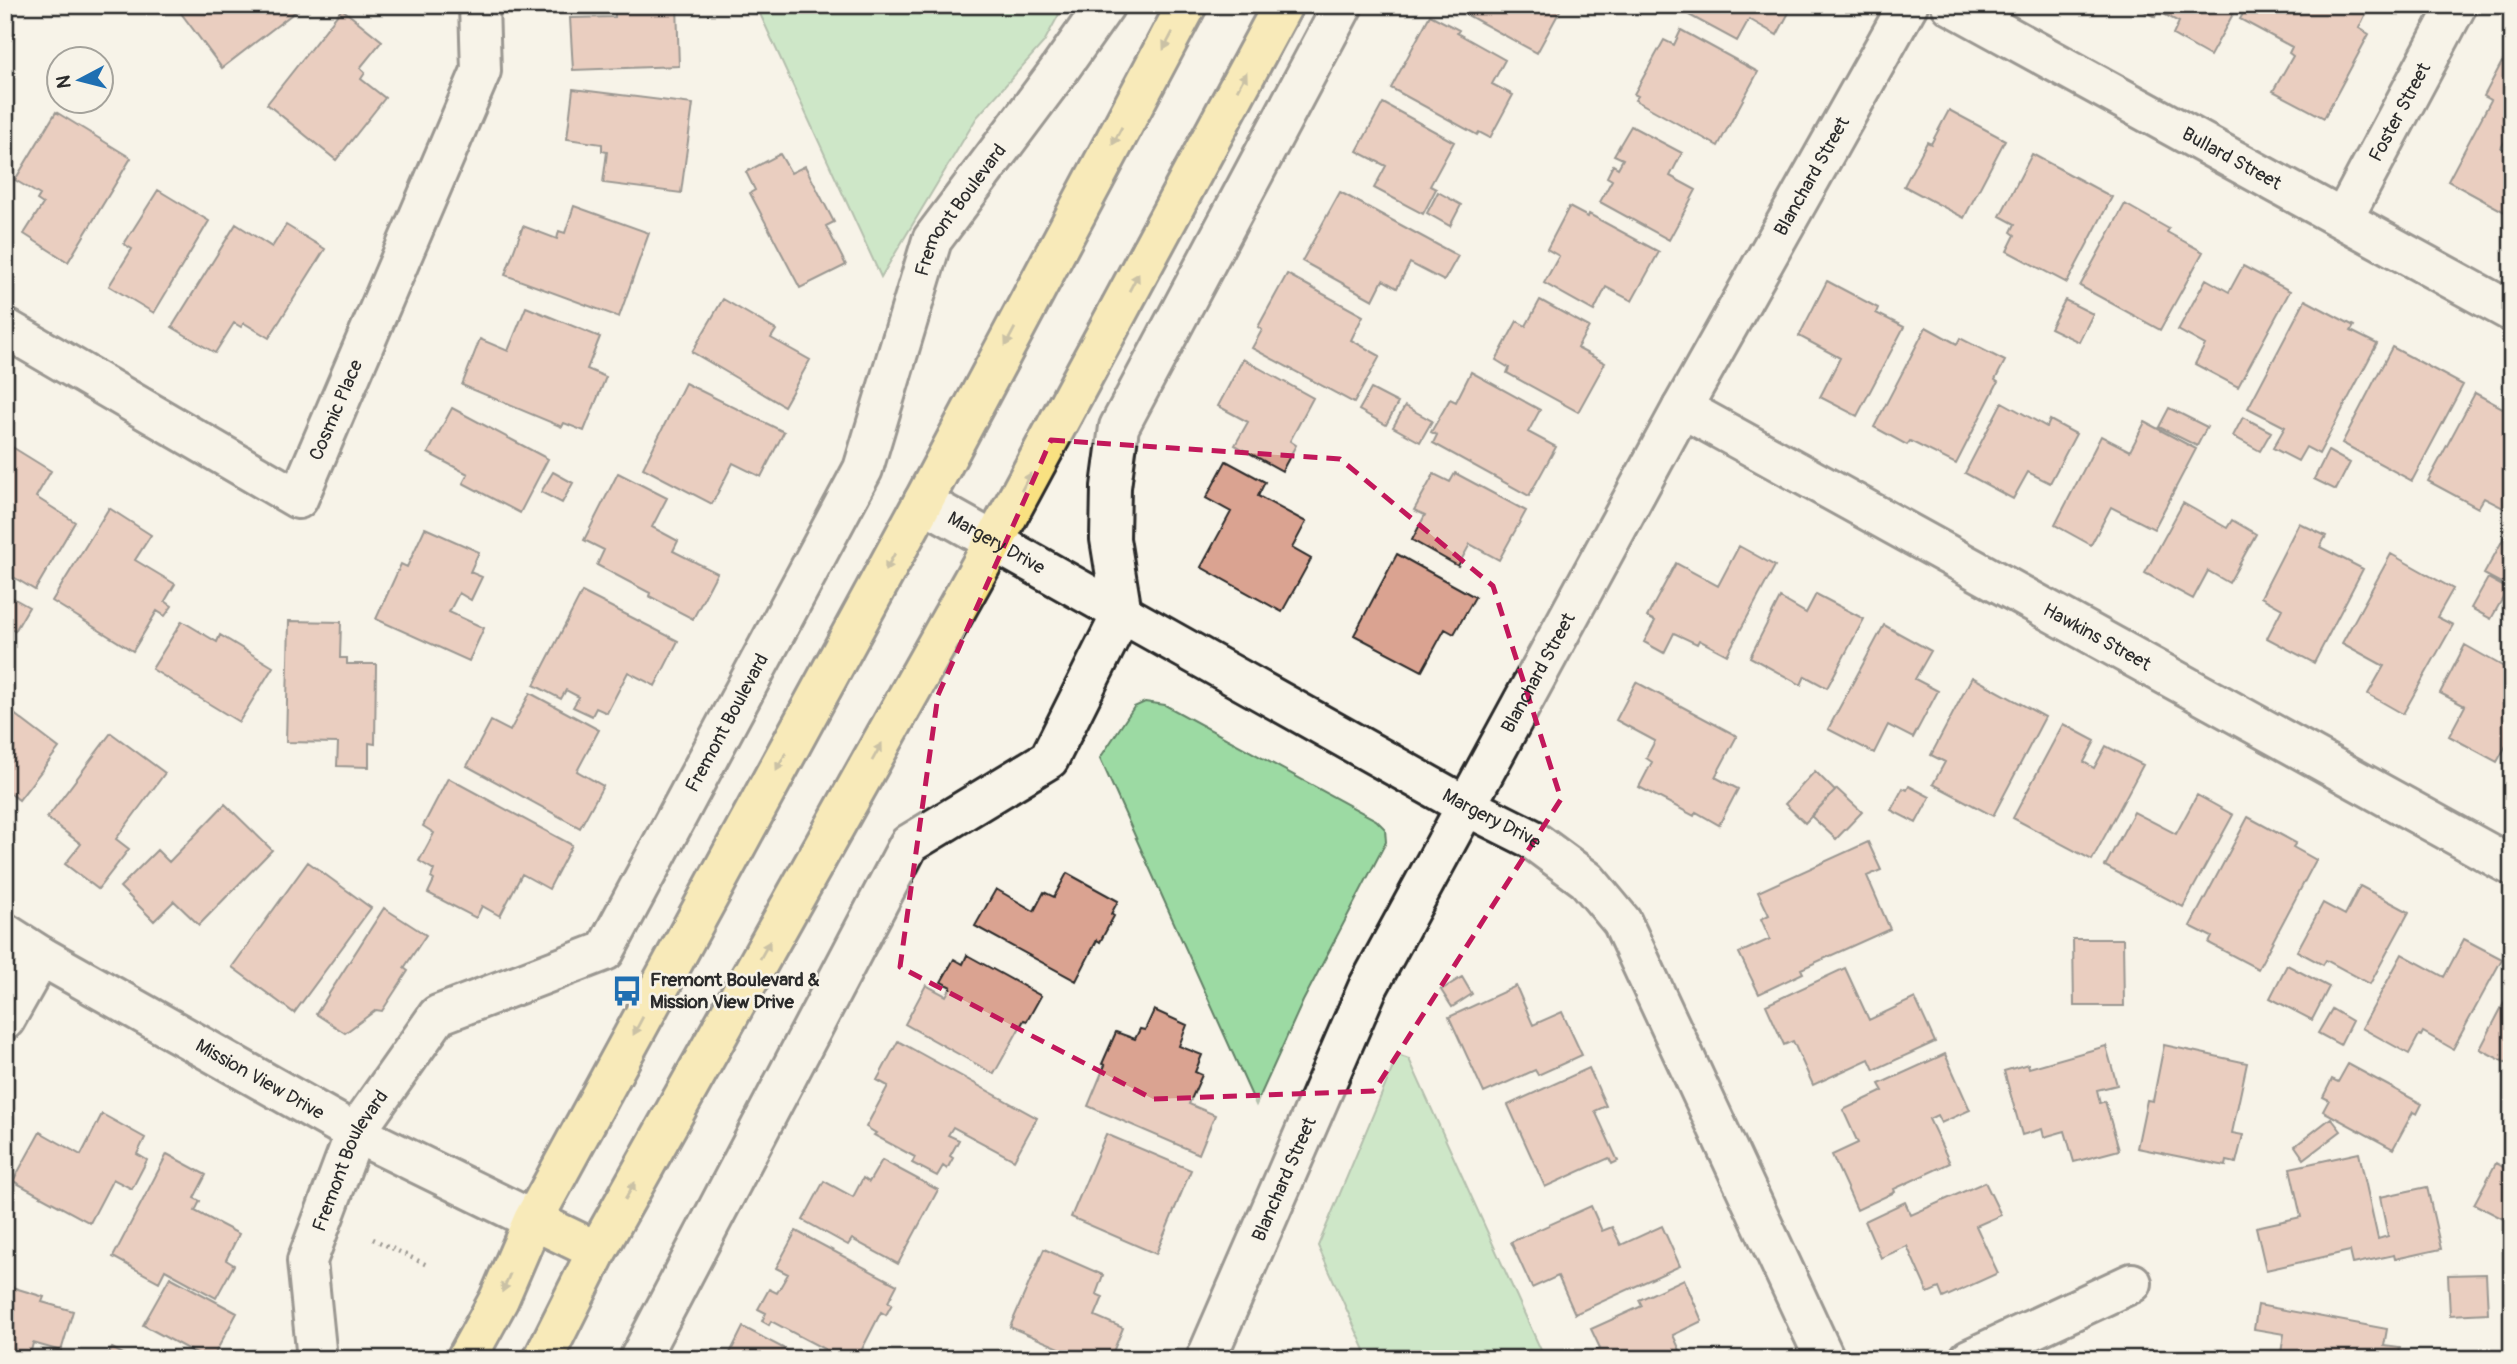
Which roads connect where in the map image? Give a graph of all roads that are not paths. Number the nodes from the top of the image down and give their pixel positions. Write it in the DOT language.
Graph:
graph roads {
  1 [pos="479,5"];
  2 [pos="1105,5"];
  3 [pos="1187,5"];
  4 [pos="1283,5"];
  5 [pos="1343,5"];
  6 [pos="1908,5"];
  7 [pos="1951,5"];
  8 [pos="2457,5"];
  9 [pos="2343,219"];
  10 [pos="2512,312"];
  11 [pos="5,328"];
  12 [pos="1682,408"];
  13 [pos="923,502"];
  14 [pos="994,542"];
  15 [pos="1122,613"];
  16 [pos="1466,806"];
  17 [pos="2512,866"];
  18 [pos="5,933"];
  19 [pos="41,956"];
  20 [pos="5,1020"];
  21 [pos="355,1133"];
  22 [pos="533,1220"];
  23 [pos="597,1251"];
  24 [pos="2132,1283"];
  25 [pos="317,1359"];
  26 [pos="466,1359"];
  27 [pos="543,1359"];
  28 [pos="639,1359"];
  29 [pos="1206,1359"];
  30 [pos="1825,1359"];
  31 [pos="1969,1359"];
  1 -- 11 [label="street, Cosmic Place"];
  2 -- 21 [label="street, Fremont Boulevard"];
  3 -- 13 [label="main road, one-way"];
  14 -- 4 [label="main road, one-way"];
  5 -- 15 [label="street"];
  6 -- 12 [label="street, Blanchard Street"];
  7 -- 9 [label="street, Bullard Street"];
  8 -- 9 [label="street, Foster Street"];
  9 -- 10 [label="street, Bullard Street"];
  12 -- 16 [label="street, Blanchard Street"];
  12 -- 17 [label="street, Hawkins Street"];
  13 -- 14 [label="street, Margery Drive"];
  13 -- 22 [label="main road, one-way"];
  14 -- 15 [label="street, Margery Drive"];
  23 -- 14 [label="main road, one-way"];
  15 -- 16 [label="street, Margery Drive"];
  15 -- 28 [label="street"];
  16 -- 29 [label="street, Blanchard Street"];
  16 -- 30 [label="street, Margery Drive"];
  18 -- 19 [label="street, Mission View Drive"];
  19 -- 20 [label="street"];
  19 -- 21 [label="street, Mission View Drive"];
  21 -- 22 [label="street, Mission View Drive"];
  21 -- 25 [label="street, Fremont Boulevard"];
  22 -- 23 [label="main road, Mission View Drive"];
  22 -- 26 [label="main road, one-way"];
  23 -- 27 [label="main road"];
  24 -- 31 [label="street"];
}
